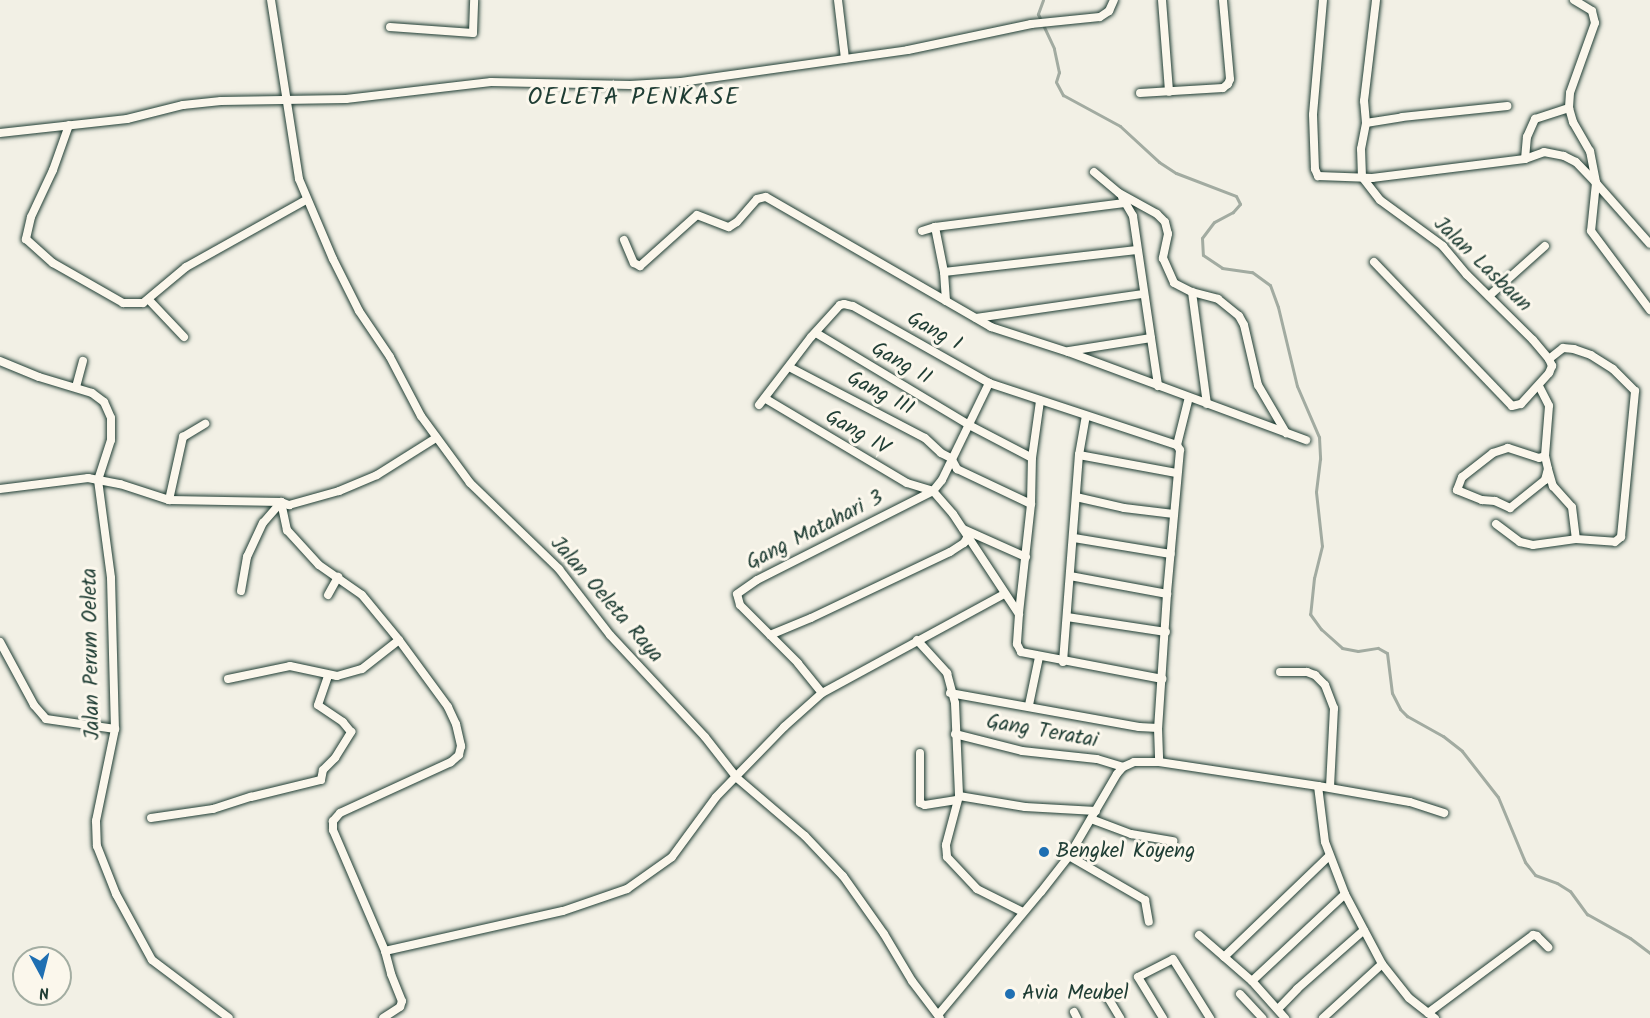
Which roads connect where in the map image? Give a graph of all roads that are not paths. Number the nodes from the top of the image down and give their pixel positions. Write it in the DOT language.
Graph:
graph roads {
  1 [pos="271,0"];
  2 [pos="474,0"];
  3 [pos="838,0"];
  4 [pos="1114,0"];
  5 [pos="1162,0"];
  6 [pos="1223,0"];
  7 [pos="1323,0"];
  8 [pos="1376,0"];
  9 [pos="1574,0"];
  10 [pos="390,27"];
  11 [pos="845,59"];
  12 [pos="1169,92"];
  13 [pos="1140,93"];
  14 [pos="288,100"];
  15 [pos="1508,106"];
  16 [pos="1569,108"];
  17 [pos="1366,123"];
  18 [pos="69,125"];
  19 [pos="0,133"];
  20 [pos="1525,159"];
  21 [pos="1094,172"];
  22 [pos="1362,177"];
  23 [pos="1596,183"];
  24 [pos="1119,193"];
  25 [pos="306,200"];
  26 [pos="1126,203"];
  27 [pos="935,227"];
  28 [pos="922,231"];
  29 [pos="624,240"];
  30 [pos="1650,244"];
  31 [pos="1545,246"];
  32 [pos="1137,250"];
  33 [pos="1374,262"];
  34 [pos="944,272"];
  35 [pos="1192,292"];
  36 [pos="1143,294"];
  37 [pos="1489,296"];
  38 [pos="149,300"];
  39 [pos="946,301"];
  40 [pos="1650,310"];
  41 [pos="976,318"];
  42 [pos="816,333"];
  43 [pos="184,336"];
  44 [pos="1151,338"];
  45 [pos="1068,352"];
  46 [pos="1549,359"];
  47 [pos="0,361"];
  48 [pos="83,361"];
  49 [pos="789,367"];
  50 [pos="988,383"];
  51 [pos="1158,386"];
  52 [pos="1539,386"];
  53 [pos="76,387"];
  54 [pos="1189,398"];
  55 [pos="1040,401"];
  56 [pos="1207,404"];
  57 [pos="1086,416"];
  58 [pos="205,424"];
  59 [pos="969,425"];
  60 [pos="1286,434"];
  61 [pos="436,438"];
  62 [pos="1306,440"];
  63 [pos="1177,445"];
  64 [pos="1079,455"];
  65 [pos="1545,456"];
  66 [pos="951,458"];
  67 [pos="1032,458"];
  68 [pos="1548,469"];
  69 [pos="1176,473"];
  70 [pos="98,480"];
  71 [pos="0,489"];
  72 [pos="933,490"];
  73 [pos="1076,497"];
  74 [pos="169,500"];
  75 [pos="281,502"];
  76 [pos="1031,504"];
  77 [pos="1174,514"];
  78 [pos="1496,524"];
  79 [pos="965,533"];
  80 [pos="1074,538"];
  81 [pos="1576,538"];
  82 [pos="1171,554"];
  83 [pos="1026,557"];
  84 [pos="1070,576"];
  85 [pos="338,577"];
  86 [pos="240,591"];
  87 [pos="1004,594"];
  88 [pos="1167,594"];
  89 [pos="328,595"];
  90 [pos="1019,614"];
  91 [pos="1067,616"];
  92 [pos="1166,632"];
  93 [pos="771,635"];
  94 [pos="399,640"];
  95 [pos="916,640"];
  96 [pos="0,643"];
  97 [pos="1039,657"];
  98 [pos="1063,662"];
  99 [pos="1280,672"];
  100 [pos="328,676"];
  101 [pos="228,679"];
  102 [pos="1161,679"];
  103 [pos="822,693"];
  104 [pos="950,693"];
  105 [pos="1029,705"];
  106 [pos="1158,728"];
  107 [pos="115,729"];
  108 [pos="955,735"];
  109 [pos="920,753"];
  110 [pos="1159,762"];
  111 [pos="1123,767"];
  112 [pos="737,778"];
  113 [pos="1318,786"];
  114 [pos="1330,786"];
  115 [pos="958,798"];
  116 [pos="1444,813"];
  117 [pos="1093,815"];
  118 [pos="151,818"];
  119 [pos="1173,841"];
  120 [pos="1069,856"];
  121 [pos="1329,856"];
  122 [pos="1345,894"];
  123 [pos="1023,912"];
  124 [pos="1149,922"];
  125 [pos="1364,930"];
  126 [pos="1199,936"];
  127 [pos="1548,947"];
  128 [pos="385,951"];
  129 [pos="1224,957"];
  130 [pos="1382,964"];
  131 [pos="1252,981"];
  132 [pos="1240,994"];
  133 [pos="1107,996"];
  134 [pos="1278,1009"];
  135 [pos="1431,1016"];
  136 [pos="939,1017"];
  137 [pos="229,1018"];
  138 [pos="383,1018"];
  139 [pos="1120,1018"];
  140 [pos="1163,1018"];
  141 [pos="1210,1018"];
  142 [pos="1262,1018"];
  143 [pos="1285,1018"];
  144 [pos="1323,1018"];
  1 -- 14 [label="street, Jalan Oeleta Raya"];
  2 -- 10 [label="street"];
  3 -- 11 [label="street"];
  4 -- 11 [label="street"];
  5 -- 12 [label="street"];
  6 -- 12 [label="street"];
  7 -- 22 [label="street"];
  8 -- 17 [label="street"];
  9 -- 16 [label="street"];
  11 -- 14 [label="street"];
  12 -- 13 [label="street"];
  14 -- 18 [label="street"];
  14 -- 25 [label="street, Jalan Oeleta Raya"];
  15 -- 17 [label="street"];
  16 -- 20 [label="street"];
  16 -- 23 [label="street"];
  17 -- 22 [label="street"];
  18 -- 19 [label="street"];
  18 -- 38 [label="street"];
  20 -- 22 [label="street"];
  20 -- 23 [label="street"];
  21 -- 24 [label="street"];
  22 -- 37 [label="street, Jalan Lasbaun"];
  23 -- 30 [label="street"];
  23 -- 40 [label="street"];
  24 -- 26 [label="street"];
  24 -- 35 [label="street"];
  25 -- 38 [label="street"];
  25 -- 61 [label="street, Jalan Oeleta Raya"];
  26 -- 27 [label="street"];
  26 -- 32 [label="street"];
  27 -- 28 [label="street"];
  27 -- 34 [label="street"];
  29 -- 39 [label="street"];
  31 -- 37 [label="street"];
  32 -- 34 [label="street"];
  32 -- 36 [label="street"];
  33 -- 52 [label="street"];
  34 -- 39 [label="street"];
  35 -- 56 [label="street"];
  35 -- 60 [label="street"];
  36 -- 41 [label="street"];
  36 -- 44 [label="street"];
  37 -- 46 [label="street, Jalan Lasbaun"];
  38 -- 43 [label="street"];
  39 -- 41 [label="street"];
  41 -- 45 [label="street"];
  42 -- 49 [label="street"];
  42 -- 50 [label="street, Gang I"];
  42 -- 59 [label="street, Gang II"];
  44 -- 45 [label="street"];
  44 -- 51 [label="street"];
  45 -- 51 [label="street"];
  46 -- 52 [label="street"];
  46 -- 81 [label="street"];
  47 -- 53 [label="street"];
  48 -- 53 [label="street"];
  49 -- 66 [label="street, Gang III"];
  49 -- 72 [label="street, Gang IV"];
  50 -- 55 [label="street, Gang I"];
  50 -- 59 [label="street"];
  51 -- 54 [label="street"];
  52 -- 65 [label="street"];
  53 -- 70 [label="street"];
  54 -- 56 [label="street"];
  54 -- 63 [label="street"];
  55 -- 57 [label="street, Gang I"];
  55 -- 67 [label="street"];
  56 -- 60 [label="street"];
  57 -- 63 [label="street, Gang I"];
  57 -- 64 [label="street"];
  58 -- 74 [label="street"];
  59 -- 66 [label="street"];
  59 -- 67 [label="street, Gang II"];
  60 -- 62 [label="street"];
  61 -- 75 [label="street"];
  61 -- 112 [label="street, Jalan Oeleta Raya"];
  63 -- 69 [label="street"];
  64 -- 69 [label="street"];
  64 -- 73 [label="street"];
  65 -- 68 [label="street"];
  65 -- 68 [label="street"];
  66 -- 72 [label="street"];
  66 -- 76 [label="street, Gang III"];
  67 -- 76 [label="street"];
  68 -- 81 [label="street"];
  69 -- 77 [label="street"];
  70 -- 71 [label="street"];
  70 -- 74 [label="street"];
  70 -- 107 [label="street, Jalan Perum Oeleta"];
  72 -- 79 [label="street"];
  72 -- 93 [label="street, Gang Matahari 3"];
  73 -- 77 [label="street"];
  73 -- 80 [label="street"];
  74 -- 75 [label="street"];
  75 -- 85 [label="street"];
  75 -- 86 [label="street"];
  76 -- 83 [label="street"];
  77 -- 82 [label="street"];
  78 -- 81 [label="street"];
  79 -- 83 [label="street"];
  79 -- 87 [label="street"];
  79 -- 93 [label="street"];
  80 -- 82 [label="street"];
  80 -- 84 [label="street"];
  82 -- 88 [label="street"];
  83 -- 90 [label="street"];
  84 -- 88 [label="street"];
  84 -- 91 [label="street"];
  85 -- 89 [label="street"];
  85 -- 94 [label="street"];
  87 -- 90 [label="street"];
  87 -- 95 [label="street"];
  88 -- 92 [label="street"];
  90 -- 97 [label="street"];
  91 -- 92 [label="street"];
  91 -- 98 [label="street"];
  92 -- 102 [label="street"];
  93 -- 103 [label="street, Gang Matahari 3"];
  94 -- 100 [label="street"];
  94 -- 128 [label="street"];
  95 -- 103 [label="street"];
  95 -- 104 [label="street"];
  96 -- 107 [label="street"];
  97 -- 98 [label="street"];
  97 -- 105 [label="street"];
  98 -- 102 [label="street"];
  99 -- 114 [label="street"];
  100 -- 101 [label="street"];
  100 -- 118 [label="street"];
  102 -- 106 [label="street"];
  103 -- 112 [label="street"];
  104 -- 105 [label="street"];
  104 -- 108 [label="street"];
  105 -- 106 [label="street"];
  106 -- 110 [label="street"];
  107 -- 137 [label="street, Jalan Perum Oeleta"];
  108 -- 111 [label="street, Gang Teratai"];
  108 -- 115 [label="street"];
  109 -- 115 [label="street"];
  110 -- 111 [label="street"];
  110 -- 113 [label="street"];
  111 -- 117 [label="street"];
  112 -- 128 [label="street"];
  112 -- 136 [label="street, Jalan Oeleta Raya"];
  113 -- 114 [label="street"];
  113 -- 121 [label="street"];
  114 -- 116 [label="street"];
  115 -- 117 [label="street"];
  115 -- 123 [label="street"];
  117 -- 119 [label="street"];
  117 -- 120 [label="street"];
  120 -- 123 [label="street"];
  120 -- 124 [label="street"];
  121 -- 122 [label="street"];
  121 -- 129 [label="street"];
  122 -- 125 [label="street"];
  122 -- 131 [label="street"];
  123 -- 136 [label="street"];
  125 -- 130 [label="street"];
  125 -- 134 [label="street"];
  126 -- 129 [label="street"];
  127 -- 135 [label="street"];
  128 -- 138 [label="street"];
  129 -- 131 [label="street"];
  130 -- 135 [label="street"];
  130 -- 144 [label="street"];
  131 -- 134 [label="street"];
  132 -- 142 [label="street"];
  133 -- 139 [label="street"];
  134 -- 143 [label="street"];
  140 -- 141 [label="street"];
}
